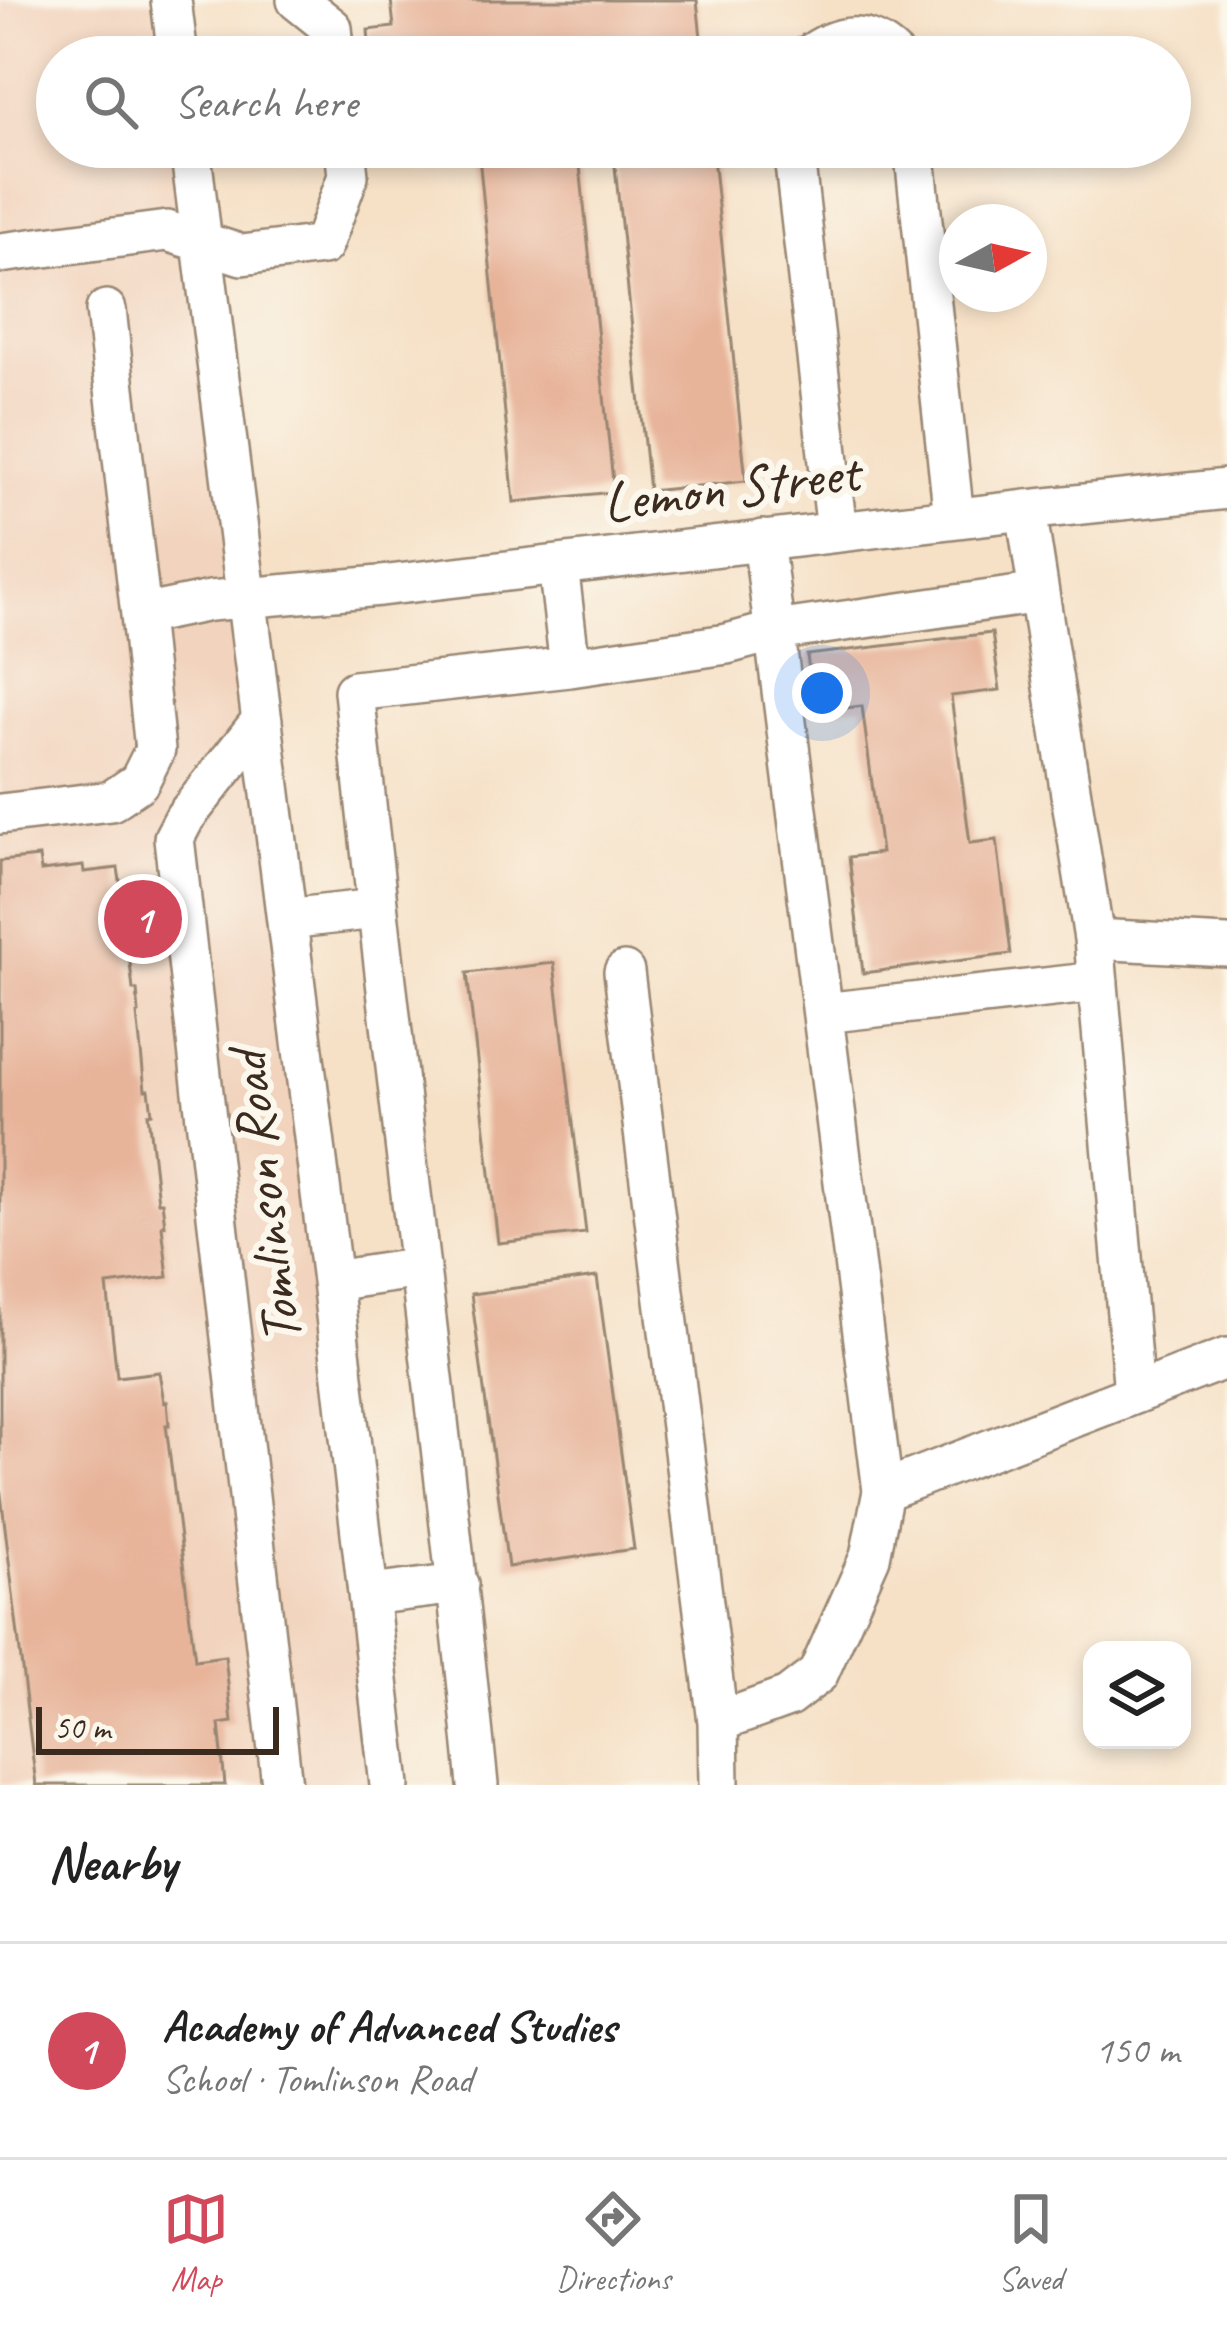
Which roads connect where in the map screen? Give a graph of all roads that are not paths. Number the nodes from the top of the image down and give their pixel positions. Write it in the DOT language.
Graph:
graph roads {
  1 [pos="171,0"];
  2 [pos="297,0"];
  3 [pos="175,36"];
  4 [pos="333,36"];
  5 [pos="193,168"];
  6 [pos="347,168"];
  7 [pos="795,168"];
  8 [pos="916,168"];
  9 [pos="202,242"];
  10 [pos="0,253"];
  11 [pos="106,310"];
  12 [pos="1227,489"];
  13 [pos="1026,510"];
  14 [pos="954,518"];
  15 [pos="837,532"];
  16 [pos="763,540"];
  17 [pos="558,566"];
  18 [pos="1039,593"];
  19 [pos="248,597"];
  20 [pos="141,615"];
  21 [pos="775,631"];
  22 [pos="570,667"];
  23 [pos="262,720"];
  24 [pos="0,814"];
  25 [pos="376,910"];
  26 [pos="287,919"];
  27 [pos="1094,939"];
  28 [pos="1227,946"];
  29 [pos="624,972"];
  30 [pos="1098,982"];
  31 [pos="823,1012"];
  32 [pos="420,1268"];
  33 [pos="332,1282"];
  34 [pos="1227,1358"];
  35 [pos="1134,1393"];
  36 [pos="884,1491"];
  37 [pos="458,1584"];
  38 [pos="369,1595"];
  39 [pos="718,1722"];
  40 [pos="282,1785"];
  41 [pos="390,1785"];
  42 [pos="478,1785"];
  43 [pos="719,1785"];
  1 -- 3 [label="street"];
  2 -- 4 [label="street"];
  5 -- 9 [label="street"];
  6 -- 9 [label="street"];
  7 -- 15 [label="street"];
  8 -- 14 [label="street"];
  9 -- 10 [label="street"];
  9 -- 19 [label="street, Tomlinson Road"];
  11 -- 20 [label="street"];
  12 -- 13 [label="street, Lemon Street"];
  13 -- 14 [label="street, Lemon Street"];
  13 -- 18 [label="street"];
  14 -- 15 [label="street, Lemon Street"];
  15 -- 16 [label="street, Lemon Street"];
  16 -- 17 [label="street, Lemon Street"];
  16 -- 21 [label="street"];
  17 -- 19 [label="street, Lemon Street"];
  17 -- 22 [label="street"];
  18 -- 21 [label="street"];
  18 -- 27 [label="street"];
  19 -- 20 [label="street, Lemon Street"];
  19 -- 23 [label="street, Tomlinson Road"];
  20 -- 24 [label="street"];
  21 -- 22 [label="street"];
  21 -- 31 [label="street"];
  22 -- 25 [label="street"];
  23 -- 26 [label="street, Tomlinson Road"];
  23 -- 40 [label="street"];
  25 -- 26 [label="street"];
  25 -- 32 [label="street"];
  26 -- 33 [label="street, Tomlinson Road"];
  27 -- 28 [label="street"];
  27 -- 30 [label="street"];
  29 -- 39 [label="street"];
  30 -- 31 [label="street"];
  30 -- 35 [label="street"];
  31 -- 36 [label="street"];
  32 -- 33 [label="street"];
  32 -- 37 [label="street"];
  33 -- 38 [label="street, Tomlinson Road"];
  34 -- 35 [label="street"];
  35 -- 36 [label="street"];
  36 -- 39 [label="street"];
  37 -- 38 [label="street"];
  37 -- 42 [label="street"];
  38 -- 41 [label="street, Tomlinson Road"];
  39 -- 43 [label="street"];
}
